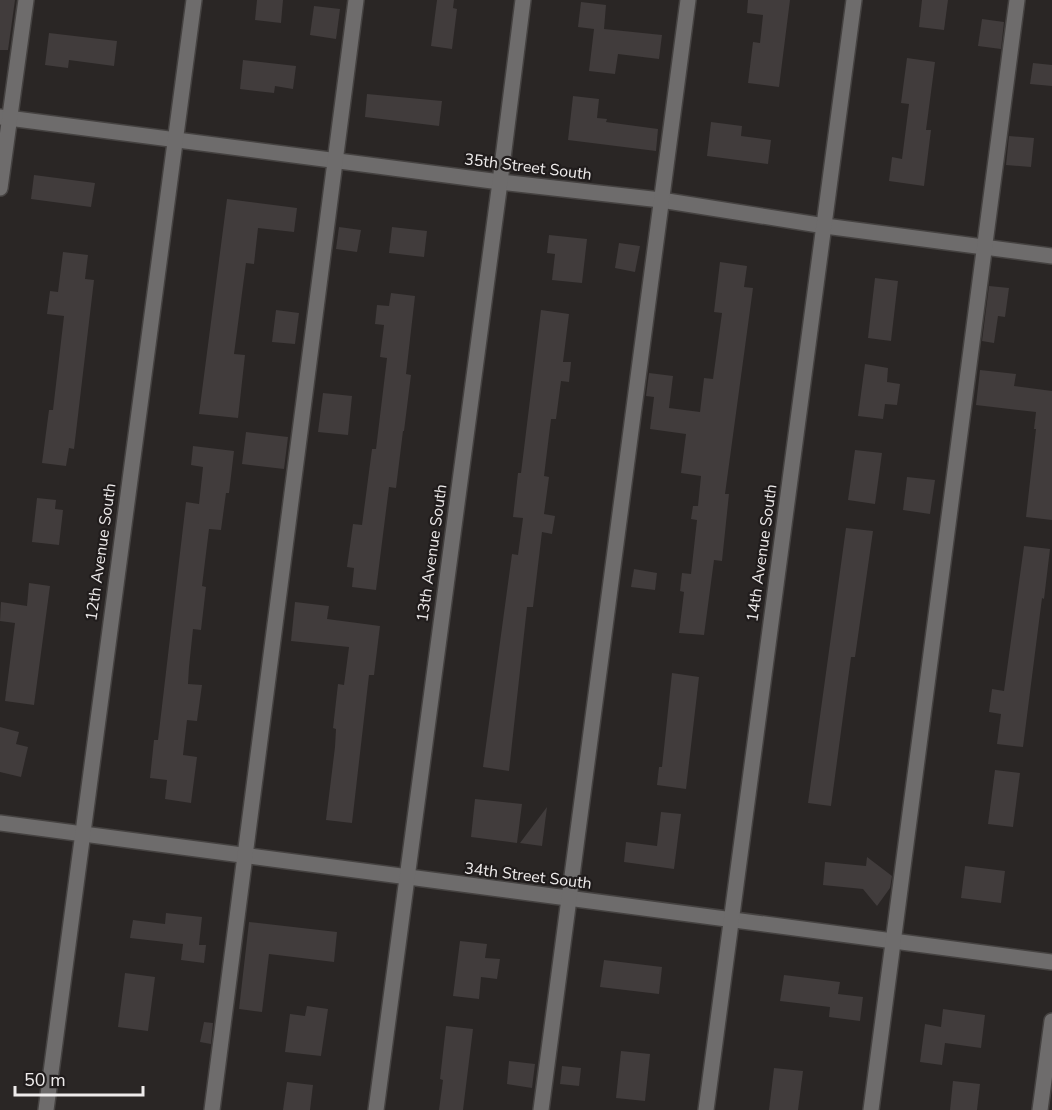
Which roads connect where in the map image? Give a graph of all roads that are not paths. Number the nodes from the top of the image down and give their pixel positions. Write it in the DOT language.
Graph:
graph roads {
  1 [pos="26,0"];
  2 [pos="194,0"];
  3 [pos="356,0"];
  4 [pos="523,0"];
  5 [pos="688,0"];
  6 [pos="854,0"];
  7 [pos="1017,0"];
  8 [pos="5,117"];
  9 [pos="176,141"];
  10 [pos="336,161"];
  11 [pos="500,182"];
  12 [pos="0,188"];
  13 [pos="661,200"];
  14 [pos="825,226"];
  15 [pos="985,247"];
  16 [pos="1052,256"];
  17 [pos="0,823"];
  18 [pos="81,833"];
  19 [pos="245,856"];
  20 [pos="406,878"];
  21 [pos="569,899"];
  22 [pos="731,920"];
  23 [pos="893,941"];
  24 [pos="1052,962"];
  25 [pos="1052,1021"];
  26 [pos="46,1110"];
  27 [pos="212,1110"];
  28 [pos="376,1110"];
  29 [pos="541,1110"];
  30 [pos="706,1110"];
  31 [pos="871,1110"];
  32 [pos="1040,1110"];
  1 -- 8 [label="street"];
  2 -- 9 [label="street, 12th Avenue South"];
  3 -- 10 [label="street"];
  4 -- 11 [label="street, 13th Avenue South"];
  5 -- 13 [label="street"];
  6 -- 14 [label="street, 14th Avenue South"];
  7 -- 15 [label="street"];
  8 -- 9 [label="street, 35th Street South"];
  8 -- 12 [label="street"];
  9 -- 10 [label="street, 35th Street South"];
  9 -- 18 [label="street, 12th Avenue South"];
  10 -- 11 [label="street, 35th Street South"];
  10 -- 19 [label="street"];
  11 -- 13 [label="street, 35th Street South"];
  11 -- 20 [label="street, 13th Avenue South"];
  13 -- 14 [label="street, 35th Street South"];
  13 -- 21 [label="street"];
  14 -- 15 [label="street, 35th Street South"];
  14 -- 22 [label="street, 14th Avenue South"];
  15 -- 16 [label="street, 35th Street South"];
  15 -- 23 [label="street"];
  17 -- 18 [label="street, 34th Street South"];
  18 -- 19 [label="street, 34th Street South"];
  18 -- 26 [label="street, 12th Avenue South"];
  19 -- 20 [label="street, 34th Street South"];
  19 -- 27 [label="street"];
  20 -- 21 [label="street, 34th Street South"];
  20 -- 28 [label="street, 13th Avenue South"];
  21 -- 22 [label="street, 34th Street South"];
  21 -- 29 [label="street"];
  22 -- 23 [label="street, 34th Street South"];
  22 -- 30 [label="street, 14th Avenue South"];
  23 -- 24 [label="street, 34th Street South"];
  23 -- 31 [label="street"];
  25 -- 32 [label="street"];
}
